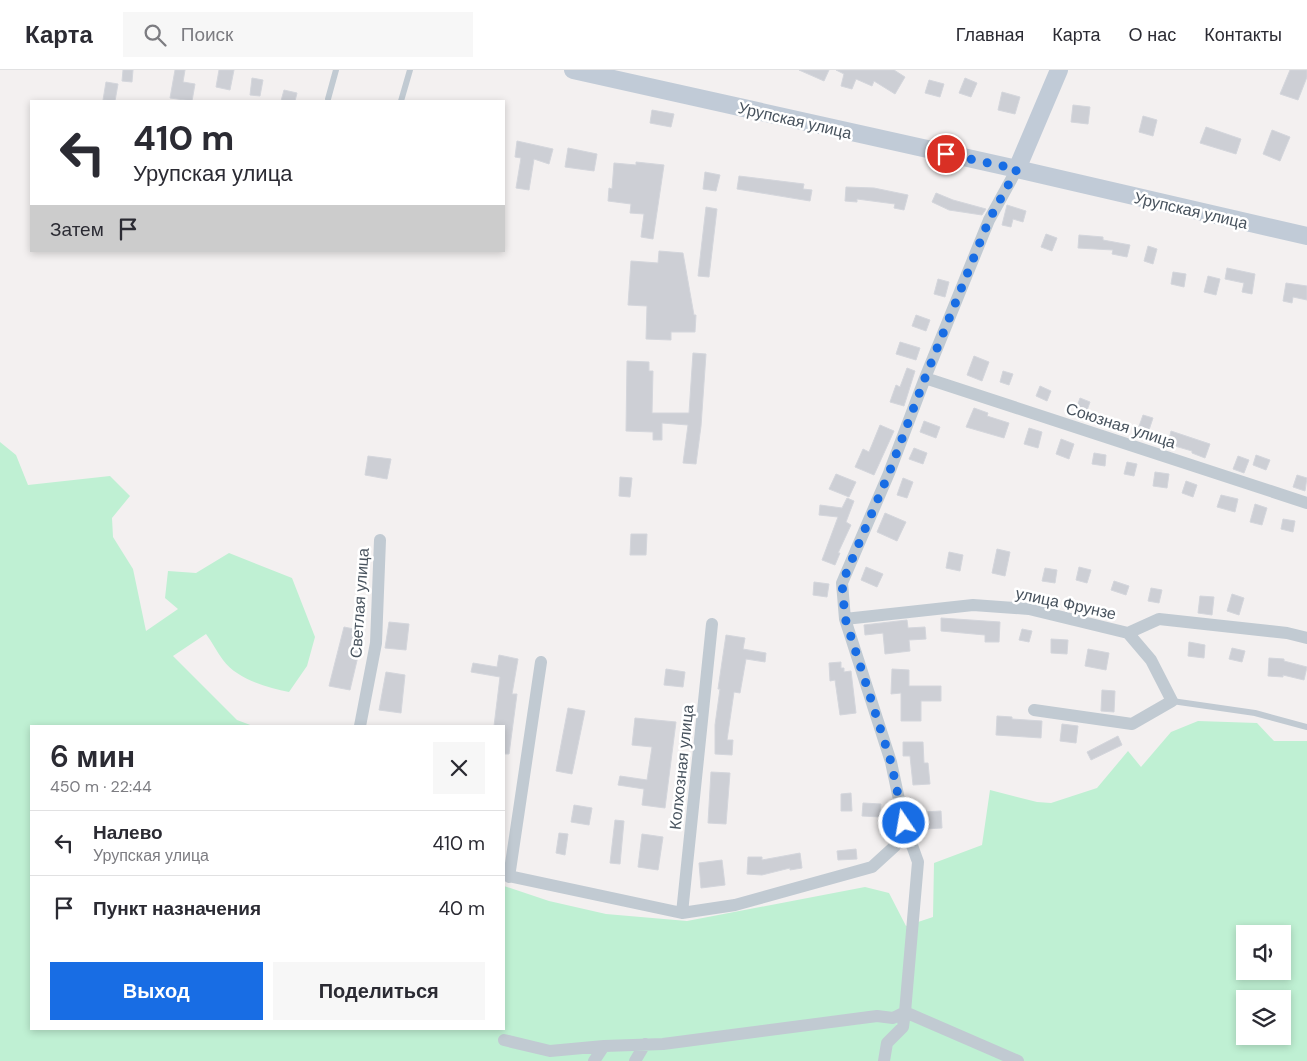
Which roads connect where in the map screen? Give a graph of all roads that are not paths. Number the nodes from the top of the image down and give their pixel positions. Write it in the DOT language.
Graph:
graph roads {
  1 [pos="336,70"];
  2 [pos="410,70"];
  3 [pos="573,70"];
  4 [pos="1059,70"];
  5 [pos="328,99"];
  6 [pos="401,100"];
  7 [pos="1017,169"];
  8 [pos="1307,236"];
  9 [pos="925,378"];
  10 [pos="1307,503"];
  11 [pos="380,540"];
  12 [pos="845,618"];
  13 [pos="712,624"];
  14 [pos="1128,633"];
  15 [pos="1307,638"];
  16 [pos="541,662"];
  17 [pos="1172,701"];
  18 [pos="1034,710"];
  19 [pos="360,725"];
  20 [pos="1307,727"];
  21 [pos="904,823"];
  22 [pos="507,876"];
  23 [pos="682,913"];
  24 [pos="905,1012"];
  25 [pos="504,1040"];
  26 [pos="646,1044"];
  27 [pos="604,1046"];
  28 [pos="594,1061"];
  29 [pos="635,1061"];
  30 [pos="884,1061"];
  31 [pos="1018,1061"];
  1 -- 5 [label="lane"];
  2 -- 6 [label="lane"];
  3 -- 7 [label="street, Урупская улица"];
  4 -- 7 [label="street"];
  7 -- 8 [label="street, Урупская улица"];
  7 -- 9 [label="street"];
  9 -- 10 [label="street, Союзная улица"];
  9 -- 12 [label="street"];
  11 -- 19 [label="street, Светлая улица"];
  12 -- 14 [label="street, улица Фрунзе"];
  12 -- 21 [label="street"];
  13 -- 23 [label="street, Колхозная улица"];
  14 -- 15 [label="street, улица Фрунзе"];
  14 -- 17 [label="street"];
  16 -- 22 [label="street"];
  17 -- 18 [label="street"];
  17 -- 20 [label="lane"];
  21 -- 23 [label="street"];
  21 -- 24 [label="street"];
  22 -- 23 [label="street"];
  24 -- 26 [label="street"];
  24 -- 30 [label="street"];
  24 -- 31 [label="street"];
  25 -- 27 [label="street"];
  26 -- 27 [label="street"];
  26 -- 29 [label="street"];
  27 -- 28 [label="street"];
}
